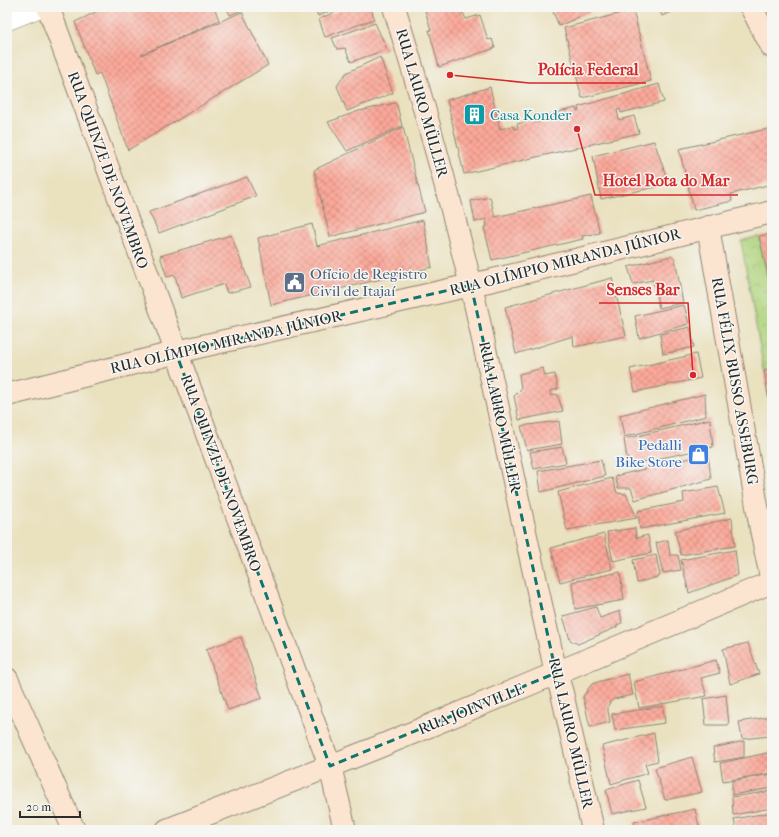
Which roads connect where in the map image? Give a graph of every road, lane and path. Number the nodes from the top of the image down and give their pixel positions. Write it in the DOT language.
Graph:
graph roads {
  1 [pos="42,7"];
  2 [pos="48,7"];
  3 [pos="394,7"];
  4 [pos="751,7"];
  5 [pos="7,21"];
  6 [pos="772,47"];
  7 [pos="772,212"];
  8 [pos="708,227"];
  9 [pos="471,285"];
  10 [pos="176,353"];
  11 [pos="7,395"];
  12 [pos="772,582"];
  13 [pos="556,673"];
  14 [pos="7,679"];
  15 [pos="330,766"];
  16 [pos="74,830"];
  17 [pos="167,830"];
  18 [pos="345,830"];
  19 [pos="593,830"];
  1 -- 5 [label="street"];
  2 -- 10 [label="main road, RUA QUINZE DE NOVEMBRO"];
  3 -- 9 [label="main road, RUA LAURO MÜLLER"];
  4 -- 6 [label="main road"];
  7 -- 8 [label="main road, RUA OLÍMPIO MIRANDA JÚNIOR"];
  8 -- 9 [label="main road, RUA OLÍMPIO MIRANDA JÚNIOR"];
  8 -- 12 [label="main road, RUA FÉLIX BUSSO ASSEBURG"];
  9 -- 10 [label="main road, RUA OLÍMPIO MIRANDA JÚNIOR"];
  9 -- 13 [label="main road, RUA LAURO MÜLLER"];
  10 -- 11 [label="main road, RUA OLÍMPIO MIRANDA JÚNIOR"];
  10 -- 15 [label="main road, RUA QUINZE DE NOVEMBRO"];
  12 -- 13 [label="main road, RUA JOINVILLE"];
  13 -- 15 [label="main road, RUA JOINVILLE"];
  13 -- 19 [label="main road, RUA LAURO MÜLLER"];
  14 -- 16 [label="main road"];
  15 -- 17 [label="main road, RUA JOINVILLE"];
  15 -- 18 [label="main road, RUA QUINZE DE NOVEMBRO"];
}
